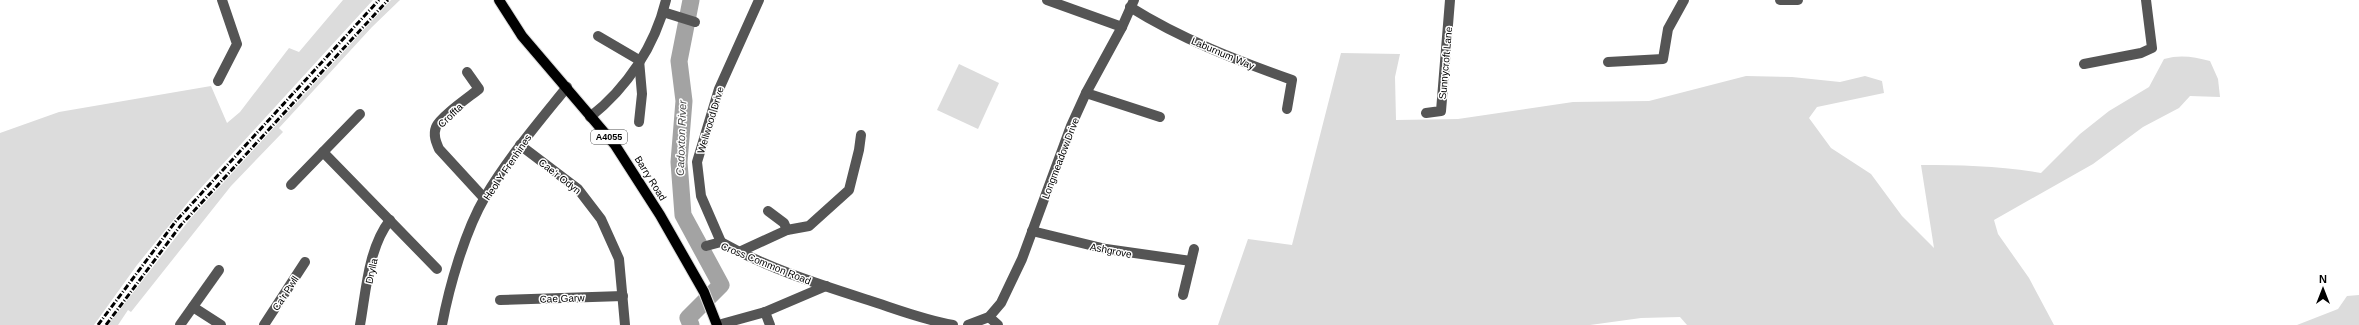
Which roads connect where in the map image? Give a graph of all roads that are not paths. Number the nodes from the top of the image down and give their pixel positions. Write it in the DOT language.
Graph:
graph roads {
  1 [pos="222,0"];
  2 [pos="499,0"];
  3 [pos="666,0"];
  4 [pos="758,0"];
  5 [pos="1047,0"];
  6 [pos="1450,0"];
  7 [pos="1684,0"];
  8 [pos="1780,0"];
  9 [pos="1798,0"];
  10 [pos="2146,0"];
  11 [pos="1132,4"];
  12 [pos="663,12"];
  13 [pos="695,22"];
  14 [pos="1122,27"];
  15 [pos="598,36"];
  16 [pos="639,60"];
  17 [pos="1608,62"];
  18 [pos="2084,64"];
  19 [pos="466,72"];
  20 [pos="218,81"];
  21 [pos="567,87"];
  22 [pos="1086,93"];
  23 [pos="1287,109"];
  24 [pos="1426,113"];
  25 [pos="360,114"];
  26 [pos="590,117"];
  27 [pos="1160,117"];
  28 [pos="639,122"];
  29 [pos="861,135"];
  30 [pos="520,145"];
  31 [pos="323,152"];
  32 [pos="291,185"];
  33 [pos="484,198"];
  34 [pos="768,211"];
  35 [pos="390,220"];
  36 [pos="787,230"];
  37 [pos="1032,231"];
  38 [pos="721,242"];
  39 [pos="706,246"];
  40 [pos="1194,249"];
  41 [pos="739,252"];
  42 [pos="1191,261"];
  43 [pos="305,262"];
  44 [pos="437,269"];
  45 [pos="219,270"];
  46 [pos="826,286"];
  47 [pos="1183,295"];
  48 [pos="623,296"];
  49 [pos="500,300"];
  50 [pos="193,307"];
  51 [pos="765,312"];
  52 [pos="989,317"];
  53 [pos="180,325"];
  54 [pos="221,325"];
  55 [pos="264,325"];
  56 [pos="360,325"];
  57 [pos="442,325"];
  58 [pos="625,325"];
  59 [pos="717,325"];
  60 [pos="770,325"];
  61 [pos="953,325"];
  62 [pos="968,325"];
  63 [pos="998,325"];
  1 -- 20 [label="street"];
  2 -- 21 [label="main road, Barry Road / A4055"];
  3 -- 12 [label="street"];
  4 -- 38 [label="street, Wellwood Drive"];
  5 -- 14 [label="street"];
  6 -- 24 [label="street, Sunnycroft Lane"];
  7 -- 17 [label="street"];
  8 -- 9 [label="street"];
  10 -- 18 [label="street"];
  11 -- 14 [label="street, Longmeadow Drive"];
  11 -- 23 [label="street, Laburnum Way"];
  12 -- 13 [label="street"];
  12 -- 16 [label="street"];
  14 -- 22 [label="street, Longmeadow Drive"];
  15 -- 16 [label="street"];
  16 -- 26 [label="street"];
  16 -- 28 [label="street"];
  19 -- 33 [label="street, Croffta"];
  21 -- 26 [label="main road, Barry Road / A4055"];
  21 -- 30 [label="street, Heol Y Frenhines"];
  22 -- 27 [label="street"];
  22 -- 37 [label="street, Longmeadow Drive"];
  25 -- 31 [label="street"];
  26 -- 59 [label="main road, Barry Road / A4055"];
  29 -- 36 [label="street"];
  30 -- 33 [label="street, Heol Y Frenhines"];
  30 -- 48 [label="street, Cae'r Odyn"];
  31 -- 32 [label="street"];
  31 -- 35 [label="street"];
  33 -- 57 [label="street, Heol Y Frenhines"];
  34 -- 36 [label="street"];
  35 -- 44 [label="street"];
  35 -- 56 [label="street, Drylla"];
  36 -- 41 [label="street"];
  37 -- 42 [label="street, Ashgrove"];
  37 -- 52 [label="street, Longmeadow Drive"];
  38 -- 39 [label="street, Cross Common Road"];
  38 -- 41 [label="street, Cross Common Road"];
  40 -- 42 [label="street"];
  41 -- 46 [label="street, Cross Common Road"];
  42 -- 47 [label="street"];
  43 -- 55 [label="street, Ca'r Pwll"];
  45 -- 50 [label="street"];
  46 -- 51 [label="street, Cross Common Road"];
  46 -- 61 [label="street, Cross Common Road"];
  48 -- 49 [label="street, Cae Garw"];
  48 -- 58 [label="street, Cae'r Odyn"];
  50 -- 53 [label="street"];
  50 -- 54 [label="street"];
  51 -- 59 [label="street, Cross Common Road"];
  51 -- 60 [label="street"];
  52 -- 62 [label="street"];
  52 -- 63 [label="street"];
}
